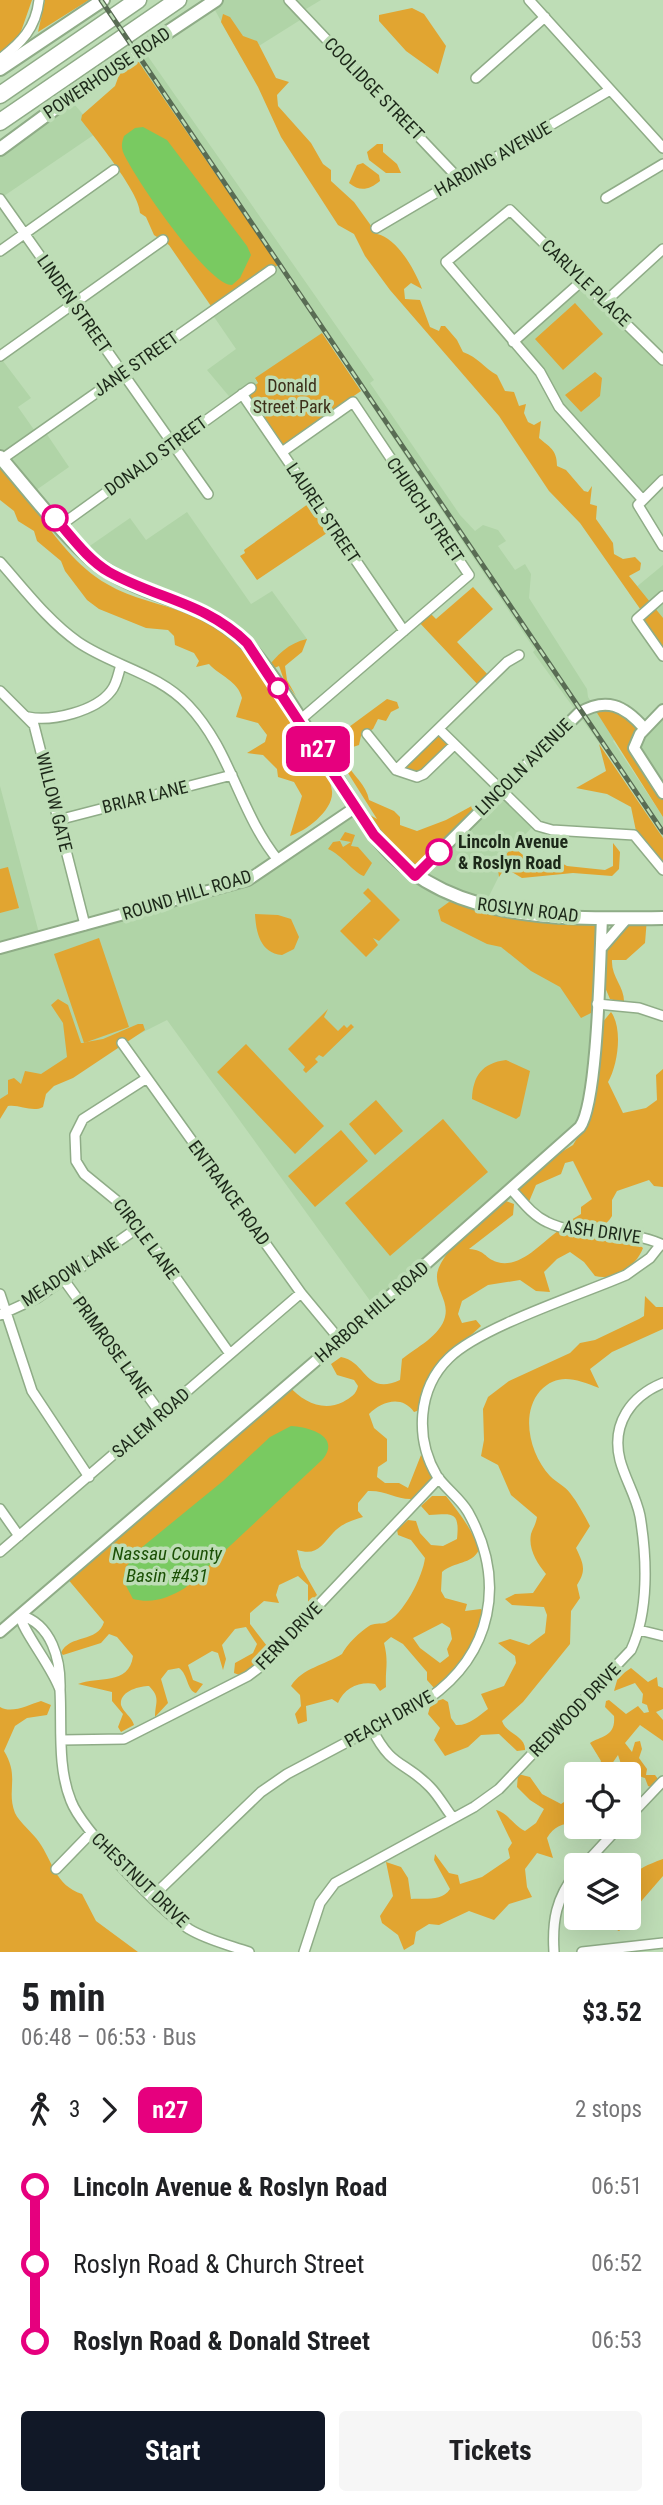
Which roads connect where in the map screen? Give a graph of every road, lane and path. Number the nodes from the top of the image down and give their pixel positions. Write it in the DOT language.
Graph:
graph roads {
  1 [pos="39,0"];
  2 [pos="103,0"];
  3 [pos="138,0"];
  4 [pos="178,0"];
  5 [pos="216,0"];
  6 [pos="289,0"];
  7 [pos="530,0"];
  8 [pos="545,17"];
  9 [pos="0,59"];
  10 [pos="0,69"];
  11 [pos="476,78"];
  12 [pos="610,90"];
  13 [pos="0,95"];
  14 [pos="0,122"];
  15 [pos="663,148"];
  16 [pos="0,149"];
  17 [pos="663,164"];
  18 [pos="114,170"];
  19 [pos="459,179"];
  20 [pos="606,198"];
  21 [pos="0,199"];
  22 [pos="376,228"];
  23 [pos="24,234"];
  24 [pos="163,240"];
  25 [pos="663,249"];
  26 [pos="0,251"];
  27 [pos="271,270"];
  28 [pos="583,280"];
  29 [pos="606,301"];
  30 [pos="74,304"];
  31 [pos="513,342"];
  32 [pos="0,356"];
  33 [pos="663,360"];
  34 [pos="123,374"];
  35 [pos="251,388"];
  36 [pos="242,394"];
  37 [pos="173,444"];
  38 [pos="282,452"];
  39 [pos="1,458"];
  40 [pos="663,480"];
  41 [pos="208,494"];
  42 [pos="642,499"];
  43 [pos="61,525"];
  44 [pos="663,545"];
  45 [pos="0,562"];
  46 [pos="663,596"];
  47 [pos="404,631"];
  48 [pos="519,655"];
  49 [pos="663,656"];
  50 [pos="121,666"];
  51 [pos="0,691"];
  52 [pos="0,704"];
  53 [pos="663,710"];
  54 [pos="29,717"];
  55 [pos="300,720"];
  56 [pos="644,728"];
  57 [pos="439,729"];
  58 [pos="367,734"];
  59 [pos="454,745"];
  60 [pos="396,770"];
  61 [pos="232,775"];
  62 [pos="500,790"];
  63 [pos="663,793"];
  64 [pos="356,807"];
  65 [pos="58,820"];
  66 [pos="278,860"];
  67 [pos="663,870"];
  68 [pos="415,876"];
  69 [pos="601,918"];
  70 [pos="628,918"];
  71 [pos="663,918"];
  72 [pos="85,925"];
  73 [pos="0,948"];
  74 [pos="601,949"];
  75 [pos="597,1004"];
  76 [pos="662,1013"];
  77 [pos="122,1043"];
  78 [pos="147,1078"];
  79 [pos="512,1189"];
  80 [pos="139,1227"];
  81 [pos="662,1244"];
  82 [pos="64,1280"];
  83 [pos="300,1293"];
  84 [pos="0,1294"];
  85 [pos="3,1314"];
  86 [pos="340,1340"];
  87 [pos="230,1354"];
  88 [pos="663,1382"];
  89 [pos="161,1415"];
  90 [pos="89,1477"];
  91 [pos="439,1478"];
  92 [pos="0,1509"];
  93 [pos="19,1536"];
  94 [pos="0,1552"];
  95 [pos="20,1615"];
  96 [pos="639,1630"];
  97 [pos="0,1632"];
  98 [pos="663,1636"];
  99 [pos="372,1729"];
  100 [pos="62,1740"];
  101 [pos="663,1781"];
  102 [pos="641,1804"];
  103 [pos="453,1818"];
  104 [pos="91,1833"];
  105 [pos="608,1839"];
  106 [pos="595,1853"];
  107 [pos="56,1869"];
  108 [pos="564,1890"];
  109 [pos="153,1896"];
  110 [pos="663,1943"];
  111 [pos="232,1949"];
  112 [pos="614,1950"];
  113 [pos="249,1952"];
  114 [pos="304,1952"];
  115 [pos="554,1952"];
  116 [pos="582,1952"];
  1 -- 9 [label="street"];
  2 -- 10 [label="main road"];
  3 -- 13 [label="highway"];
  4 -- 14 [label="highway"];
  5 -- 16 [label="main road, POWERHOUSE ROAD"];
  6 -- 19 [label="street, COOLIDGE STREET"];
  7 -- 8 [label="street"];
  8 -- 11 [label="street"];
  8 -- 12 [label="street"];
  12 -- 15 [label="street"];
  12 -- 19 [label="street, HARDING AVENUE"];
  17 -- 20 [label="street"];
  18 -- 23 [label="street"];
  19 -- 22 [label="street, HARDING AVENUE"];
  21 -- 23 [label="street, LINDEN STREET"];
  23 -- 26 [label="street"];
  23 -- 30 [label="street, LINDEN STREET"];
  24 -- 30 [label="street"];
  25 -- 29 [label="street"];
  27 -- 34 [label="street, JANE STREET"];
  28 -- 29 [label="street, CARLYLE PLACE"];
  28 -- 31 [label="street"];
  28 -- 31 [label="street, CARLYLE PLACE"];
  29 -- 33 [label="street, CARLYLE PLACE"];
  30 -- 32 [label="street"];
  30 -- 34 [label="street, LINDEN STREET"];
  31 -- 42 [label="street"];
  34 -- 37 [label="street, LINDEN STREET"];
  34 -- 39 [label="street, JANE STREET"];
  35 -- 36 [label="street, DONALD STREET"];
  36 -- 37 [label="street, DONALD STREET"];
  36 -- 38 [label="street, LAUREL STREET"];
  37 -- 41 [label="street, LINDEN STREET"];
  37 -- 43 [label="street, DONALD STREET"];
  38 -- 47 [label="street, LAUREL STREET"];
  38 -- 47 [label="street, CHURCH STREET"];
  39 -- 43 [label="main road, ROSLYN ROAD"];
  40 -- 42 [label="street"];
  42 -- 44 [label="street"];
  43 -- 55 [label="main road, ROSLYN ROAD"];
  45 -- 50 [label="street"];
  46 -- 49 [label="street"];
  47 -- 55 [label="street, CHURCH STREET"];
  48 -- 57 [label="street"];
  50 -- 54 [label="street"];
  50 -- 61 [label="street"];
  51 -- 54 [label="street, WILLOW GATE"];
  52 -- 54 [label="street"];
  53 -- 56 [label="street"];
  54 -- 65 [label="street, WILLOW GATE"];
  55 -- 64 [label="main road, ROSLYN ROAD"];
  56 -- 62 [label="street, LINCOLN AVENUE"];
  56 -- 63 [label="street"];
  57 -- 59 [label="street"];
  57 -- 60 [label="street"];
  58 -- 60 [label="street"];
  59 -- 60 [label="street"];
  59 -- 62 [label="street"];
  61 -- 65 [label="street, BRIAR LANE"];
  61 -- 66 [label="street"];
  62 -- 67 [label="street"];
  62 -- 68 [label="street, LINCOLN AVENUE"];
  64 -- 66 [label="street, ROUND HILL ROAD"];
  64 -- 68 [label="main road, ROSLYN ROAD"];
  65 -- 72 [label="street, WILLOW GATE"];
  66 -- 72 [label="street, ROUND HILL ROAD"];
  68 -- 69 [label="main road, ROSLYN ROAD"];
  69 -- 70 [label="main road, ROSLYN ROAD"];
  69 -- 74 [label="street, HARBOR HILL ROAD"];
  70 -- 71 [label="main road, ROSLYN ROAD"];
  70 -- 74 [label="street"];
  72 -- 73 [label="street, ROUND HILL ROAD"];
  74 -- 75 [label="street, HARBOR HILL ROAD"];
  75 -- 76 [label="street"];
  75 -- 79 [label="street, HARBOR HILL ROAD"];
  77 -- 78 [label="street, ENTRANCE ROAD"];
  78 -- 80 [label="street, CIRCLE LANE"];
  78 -- 83 [label="street, ENTRANCE ROAD"];
  79 -- 81 [label="street, ASH DRIVE"];
  79 -- 86 [label="street, HARBOR HILL ROAD"];
  80 -- 82 [label="street, MEADOW LANE"];
  80 -- 87 [label="street, CIRCLE LANE"];
  81 -- 91 [label="street, PEACH DRIVE"];
  82 -- 85 [label="street, MEADOW LANE"];
  82 -- 89 [label="street, PRIMROSE LANE"];
  83 -- 86 [label="street, ENTRANCE ROAD"];
  83 -- 87 [label="street, SALEM ROAD"];
  84 -- 85 [label="street"];
  85 -- 90 [label="street"];
  86 -- 95 [label="street, HARBOR HILL ROAD"];
  87 -- 89 [label="street, SALEM ROAD"];
  88 -- 96 [label="street, REDWOOD DRIVE"];
  89 -- 90 [label="street, SALEM ROAD"];
  90 -- 93 [label="street, SALEM ROAD"];
  91 -- 99 [label="street, PEACH DRIVE"];
  91 -- 100 [label="street, FERN DRIVE"];
  92 -- 93 [label="street"];
  93 -- 94 [label="street, SALEM ROAD"];
  95 -- 97 [label="street, HARBOR HILL ROAD"];
  95 -- 100 [label="street, CHESTNUT DRIVE"];
  96 -- 98 [label="street"];
  96 -- 103 [label="street, REDWOOD DRIVE"];
  99 -- 103 [label="street"];
  99 -- 109 [label="street, PEACH DRIVE"];
  100 -- 104 [label="street, CHESTNUT DRIVE"];
  101 -- 102 [label="street"];
  103 -- 114 [label="street, REDWOOD DRIVE"];
  104 -- 107 [label="street"];
  104 -- 109 [label="street, CHESTNUT DRIVE"];
  105 -- 106 [label="street"];
  108 -- 115 [label="street"];
  109 -- 111 [label="street, CHESTNUT DRIVE"];
  110 -- 112 [label="street"];
  111 -- 113 [label="street, CHESTNUT DRIVE"];
  112 -- 116 [label="street"];
}
